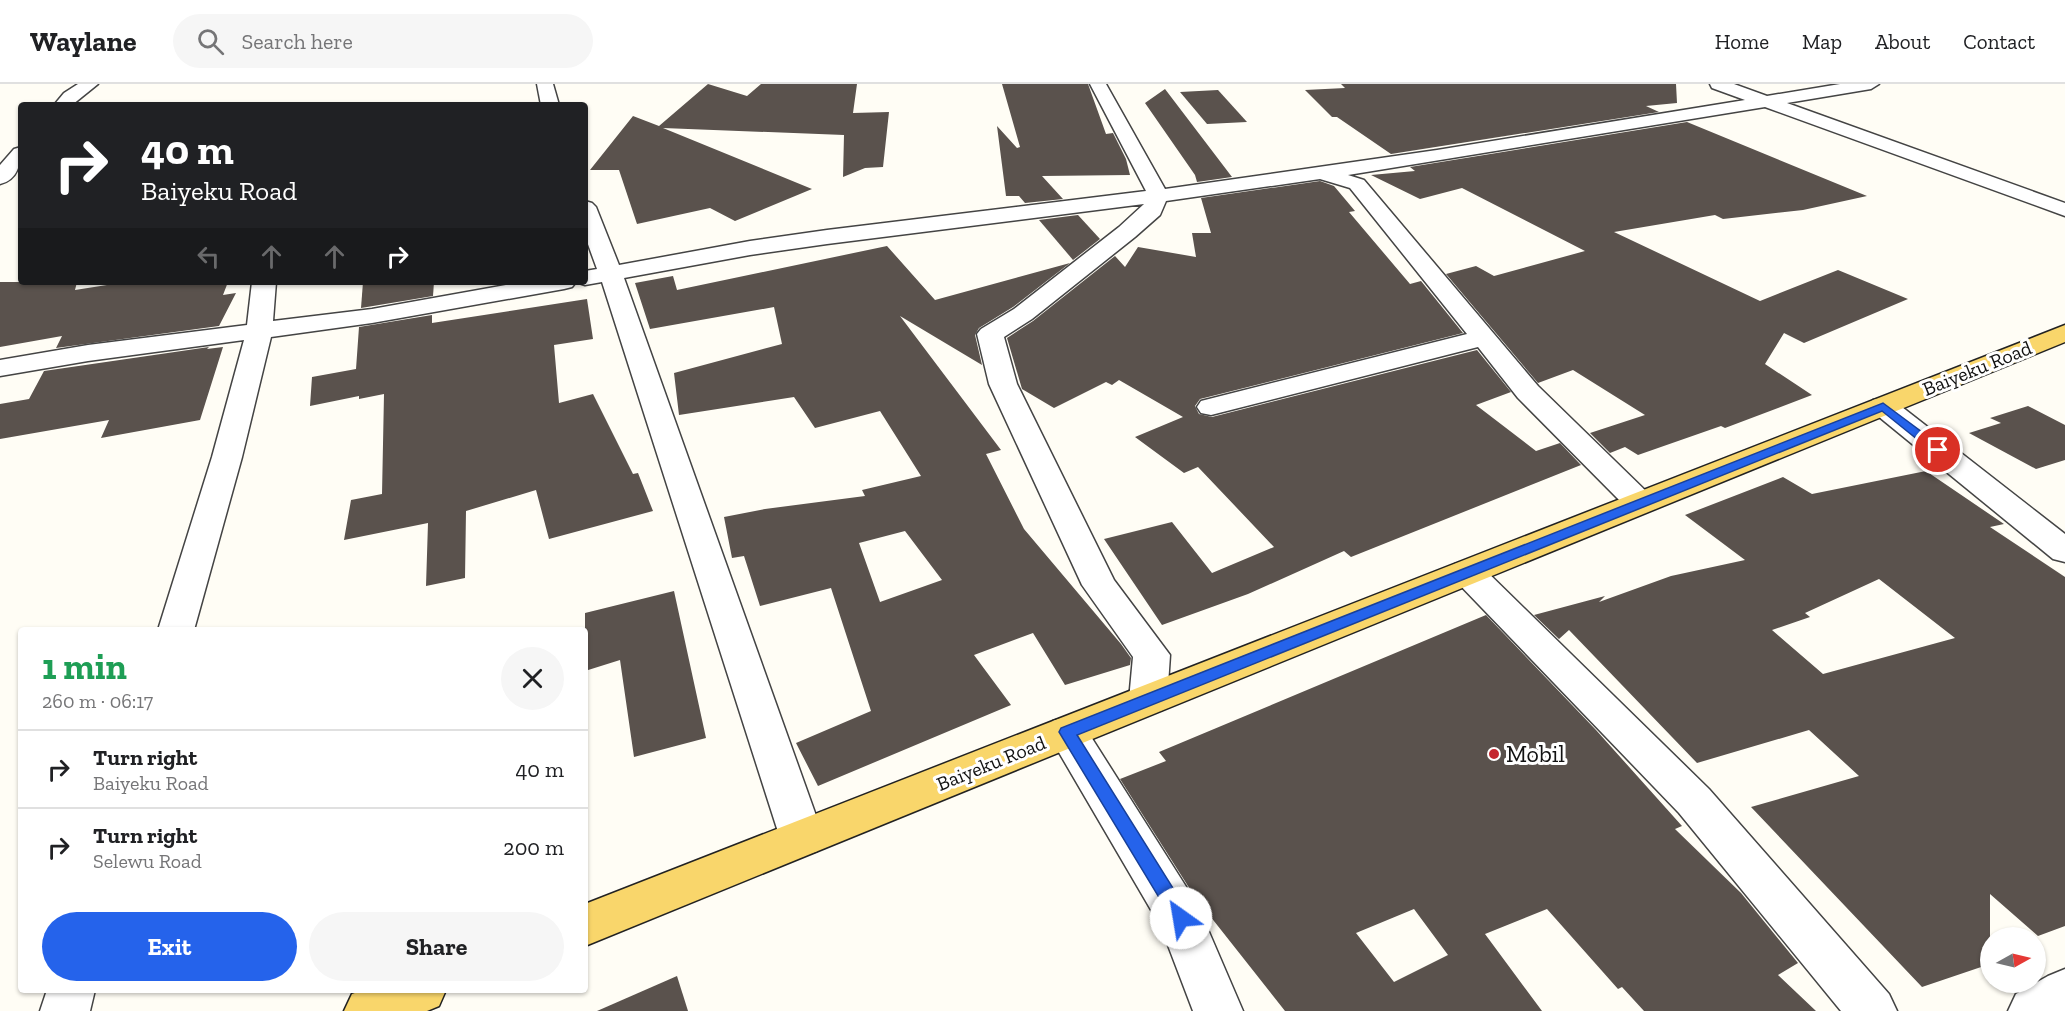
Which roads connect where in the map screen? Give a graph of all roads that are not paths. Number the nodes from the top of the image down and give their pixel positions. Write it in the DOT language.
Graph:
graph roads {
  1 [pos="90,84"];
  2 [pos="545,84"];
  3 [pos="1098,84"];
  4 [pos="1718,84"];
  5 [pos="1870,84"];
  6 [pos="66,102"];
  7 [pos="549,102"];
  8 [pos="1769,102"];
  9 [pos="18,152"];
  10 [pos="0,154"];
  11 [pos="18,156"];
  12 [pos="1358,176"];
  13 [pos="0,178"];
  14 [pos="1158,195"];
  15 [pos="2065,210"];
  16 [pos="588,224"];
  17 [pos="597,275"];
  18 [pos="264,285"];
  19 [pos="547,285"];
  20 [pos="259,333"];
  21 [pos="2065,333"];
  22 [pos="1484,338"];
  23 [pos="0,368"];
  24 [pos="1883,406"];
  25 [pos="1211,407"];
  26 [pos="1640,504"];
  27 [pos="2065,551"];
  28 [pos="1467,572"];
  29 [pos="177,627"];
  30 [pos="1148,700"];
  31 [pos="1067,732"];
  32 [pos="802,838"];
  33 [pos="588,924"];
  34 [pos="2065,992"];
  35 [pos="70,993"];
  36 [pos="414,993"];
  37 [pos="65,1011"];
  38 [pos="369,1011"];
  39 [pos="1218,1011"];
  40 [pos="1872,1011"];
  41 [pos="2033,1011"];
  1 -- 6 [label="street"];
  2 -- 7 [label="street"];
  3 -- 14 [label="street"];
  4 -- 8 [label="street"];
  5 -- 8 [label="street"];
  8 -- 12 [label="street"];
  8 -- 15 [label="street"];
  9 -- 10 [label="street"];
  11 -- 13 [label="street"];
  12 -- 14 [label="street"];
  12 -- 22 [label="street"];
  14 -- 17 [label="street"];
  14 -- 30 [label="street"];
  16 -- 17 [label="street"];
  17 -- 32 [label="street"];
  18 -- 20 [label="street"];
  19 -- 20 [label="street"];
  20 -- 23 [label="street"];
  20 -- 29 [label="street"];
  21 -- 24 [label="main road, Baiyeku Road"];
  22 -- 25 [label="street"];
  22 -- 26 [label="street"];
  24 -- 26 [label="main road, Baiyeku Road"];
  24 -- 27 [label="street"];
  26 -- 28 [label="main road, Baiyeku Road"];
  28 -- 30 [label="main road, Baiyeku Road"];
  28 -- 40 [label="street"];
  30 -- 31 [label="main road, Baiyeku Road"];
  31 -- 32 [label="main road, Baiyeku Road"];
  31 -- 39 [label="street"];
  32 -- 33 [label="main road, Baiyeku Road"];
  34 -- 41 [label="street"];
  35 -- 37 [label="street"];
  36 -- 38 [label="main road"];
}
